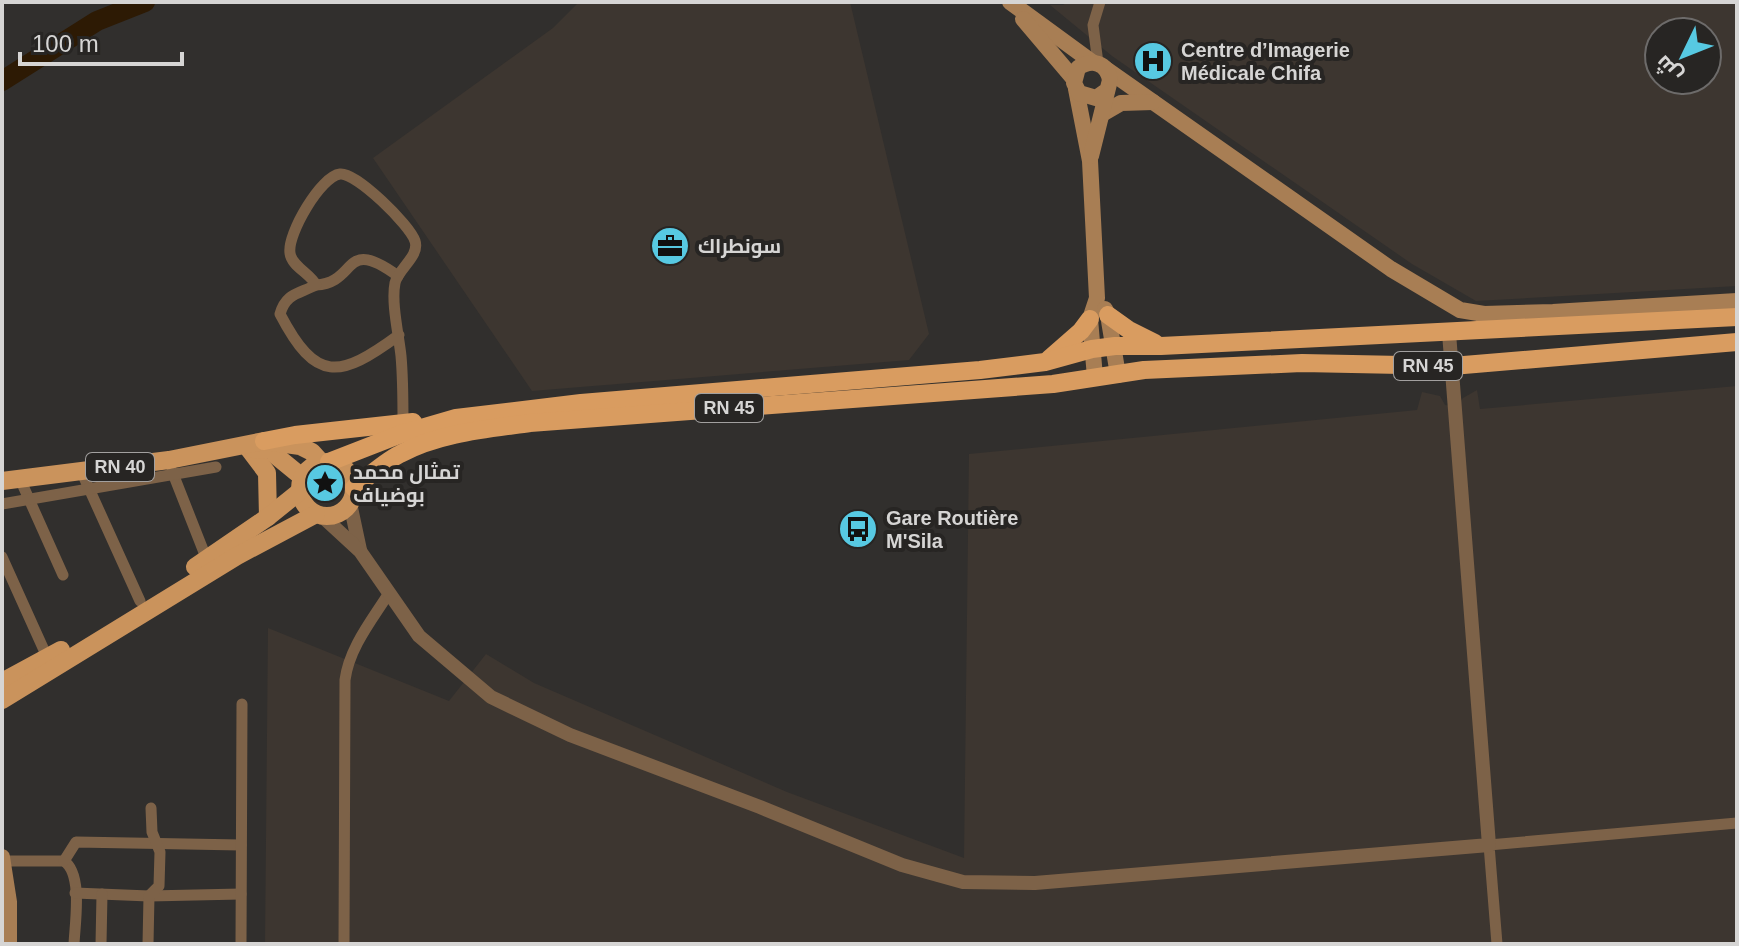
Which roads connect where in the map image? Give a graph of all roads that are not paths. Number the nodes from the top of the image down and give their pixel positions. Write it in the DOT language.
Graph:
graph roads {
  1 [pos="1010,2"];
  2 [pos="1100,2"];
  3 [pos="1099,64"];
  4 [pos="1074,83"];
  5 [pos="1106,91"];
  6 [pos="1156,103"];
  7 [pos="1102,114"];
  8 [pos="1090,161"];
  9 [pos="398,276"];
  10 [pos="316,285"];
  11 [pos="1737,301"];
  12 [pos="1099,317"];
  13 [pos="1737,317"];
  14 [pos="1449,333"];
  15 [pos="399,335"];
  16 [pos="1737,342"];
  17 [pos="1115,346"];
  18 [pos="1161,346"];
  19 [pos="1092,349"];
  20 [pos="1045,362"];
  21 [pos="1452,366"];
  22 [pos="1118,375"];
  23 [pos="1095,377"];
  24 [pos="456,418"];
  25 [pos="403,423"];
  26 [pos="250,446"];
  27 [pos="325,462"];
  28 [pos="171,467"];
  29 [pos="216,467"];
  30 [pos="11,480"];
  31 [pos="85,481"];
  32 [pos="301,484"];
  33 [pos="352,496"];
  34 [pos="29,501"];
  35 [pos="2,504"];
  36 [pos="319,515"];
  37 [pos="268,517"];
  38 [pos="360,551"];
  39 [pos="2,557"];
  40 [pos="207,560"];
  41 [pos="63,575"];
  42 [pos="389,593"];
  43 [pos="140,601"];
  44 [pos="48,659"];
  45 [pos="2,682"];
  46 [pos="2,700"];
  47 [pos="242,704"];
  48 [pos="151,808"];
  49 [pos="1737,823"];
  50 [pos="157,844"];
  51 [pos="241,845"];
  52 [pos="1489,845"];
  53 [pos="3,859"];
  54 [pos="64,861"];
  55 [pos="75,893"];
  56 [pos="102,894"];
  57 [pos="241,894"];
  58 [pos="149,896"];
  59 [pos="9,944"];
  60 [pos="74,944"];
  61 [pos="101,944"];
  62 [pos="148,944"];
  63 [pos="241,944"];
  64 [pos="344,944"];
  65 [pos="1497,944"];
  1 -- 3 [label="main road"];
  1 -- 4 [label="main road"];
  2 -- 3 [label="street"];
  3 -- 4 [label="main road"];
  3 -- 5 [label="main road"];
  3 -- 6 [label="main road"];
  4 -- 5 [label="main road"];
  4 -- 8 [label="main road"];
  5 -- 7 [label="main road"];
  6 -- 7 [label="main road"];
  6 -- 11 [label="main road"];
  7 -- 8 [label="main road"];
  8 -- 12 [label="main road"];
  9 -- 10 [label="street"];
  9 -- 10 [label="street"];
  9 -- 15 [label="street"];
  10 -- 15 [label="street"];
  12 -- 17 [label="main road"];
  12 -- 18 [label="highway"];
  12 -- 19 [label="main road"];
  12 -- 20 [label="highway"];
  13 -- 14 [label="highway, RN 45"];
  14 -- 18 [label="highway, RN 45"];
  14 -- 21 [label="street"];
  15 -- 25 [label="street"];
  16 -- 21 [label="highway, RN 45"];
  17 -- 18 [label="highway, RN 45"];
  17 -- 19 [label="highway, RN 45"];
  17 -- 22 [label="main road"];
  19 -- 20 [label="highway, RN 45"];
  19 -- 23 [label="main road"];
  20 -- 24 [label="highway, RN 45"];
  21 -- 22 [label="highway, RN 45"];
  21 -- 52 [label="street"];
  22 -- 23 [label="highway, RN 45"];
  23 -- 33 [label="highway, RN 45"];
  24 -- 25 [label="highway, RN 40"];
  24 -- 27 [label="highway, RN 45"];
  25 -- 26 [label="highway, RN 40"];
  26 -- 27 [label="main road"];
  26 -- 28 [label="main road, RN 40"];
  26 -- 32 [label="main road"];
  26 -- 37 [label="main road"];
  27 -- 32 [label="main road"];
  27 -- 33 [label="main road"];
  28 -- 29 [label="street"];
  28 -- 31 [label="main road, RN 40"];
  28 -- 40 [label="street"];
  30 -- 31 [label="main road, RN 40"];
  30 -- 34 [label="street"];
  31 -- 34 [label="street"];
  31 -- 43 [label="street"];
  32 -- 36 [label="main road"];
  32 -- 37 [label="main road"];
  33 -- 36 [label="main road"];
  33 -- 38 [label="street"];
  34 -- 35 [label="street"];
  34 -- 41 [label="street"];
  36 -- 38 [label="street"];
  36 -- 46 [label="main road"];
  37 -- 40 [label="main road"];
  38 -- 42 [label="street"];
  39 -- 44 [label="street"];
  40 -- 43 [label="main road"];
  42 -- 52 [label="street"];
  42 -- 64 [label="street"];
  43 -- 44 [label="main road"];
  44 -- 45 [label="main road"];
  47 -- 51 [label="street"];
  48 -- 50 [label="street"];
  49 -- 52 [label="street"];
  50 -- 51 [label="street"];
  50 -- 54 [label="street"];
  50 -- 58 [label="street"];
  51 -- 57 [label="street"];
  52 -- 65 [label="street"];
  53 -- 54 [label="street"];
  53 -- 59 [label="main road"];
  54 -- 55 [label="street"];
  55 -- 56 [label="street"];
  55 -- 60 [label="street"];
  56 -- 58 [label="street"];
  56 -- 61 [label="street"];
  57 -- 58 [label="street"];
  57 -- 63 [label="street"];
  58 -- 62 [label="street"];
}
